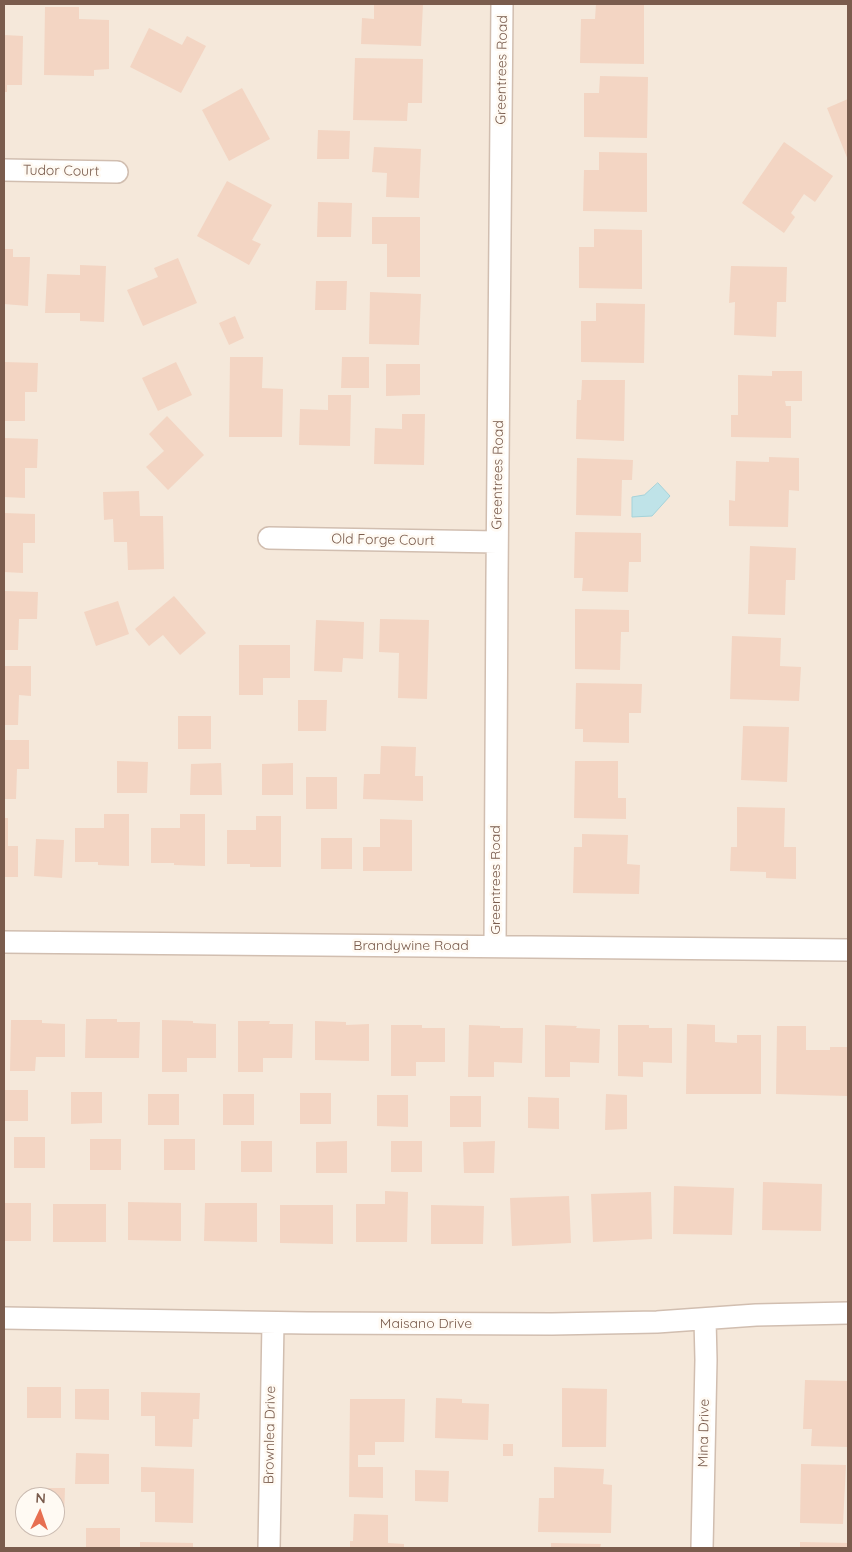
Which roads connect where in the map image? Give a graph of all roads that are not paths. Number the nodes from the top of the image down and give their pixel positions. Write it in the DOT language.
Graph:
graph roads {
  1 [pos="502,4"];
  2 [pos="4,170"];
  3 [pos="117,172"];
  4 [pos="269,538"];
  5 [pos="497,542"];
  6 [pos="4,942"];
  7 [pos="495,946"];
  8 [pos="848,950"];
  9 [pos="848,1313"];
  10 [pos="4,1318"];
  11 [pos="705,1319"];
  12 [pos="273,1322"];
  13 [pos="268,1548"];
  14 [pos="702,1548"];
  1 -- 5 [label="street, Greentrees Road"];
  2 -- 3 [label="street, Tudor Court"];
  4 -- 5 [label="street, Old Forge Court"];
  5 -- 7 [label="street, Greentrees Road"];
  6 -- 7 [label="street, Brandywine Road"];
  7 -- 8 [label="street, Brandywine Road"];
  9 -- 11 [label="street, Maisano Drive"];
  10 -- 12 [label="street, Maisano Drive"];
  11 -- 12 [label="street, Maisano Drive"];
  11 -- 14 [label="street, Mina Drive"];
  12 -- 13 [label="street, Brownlea Drive"];
}
